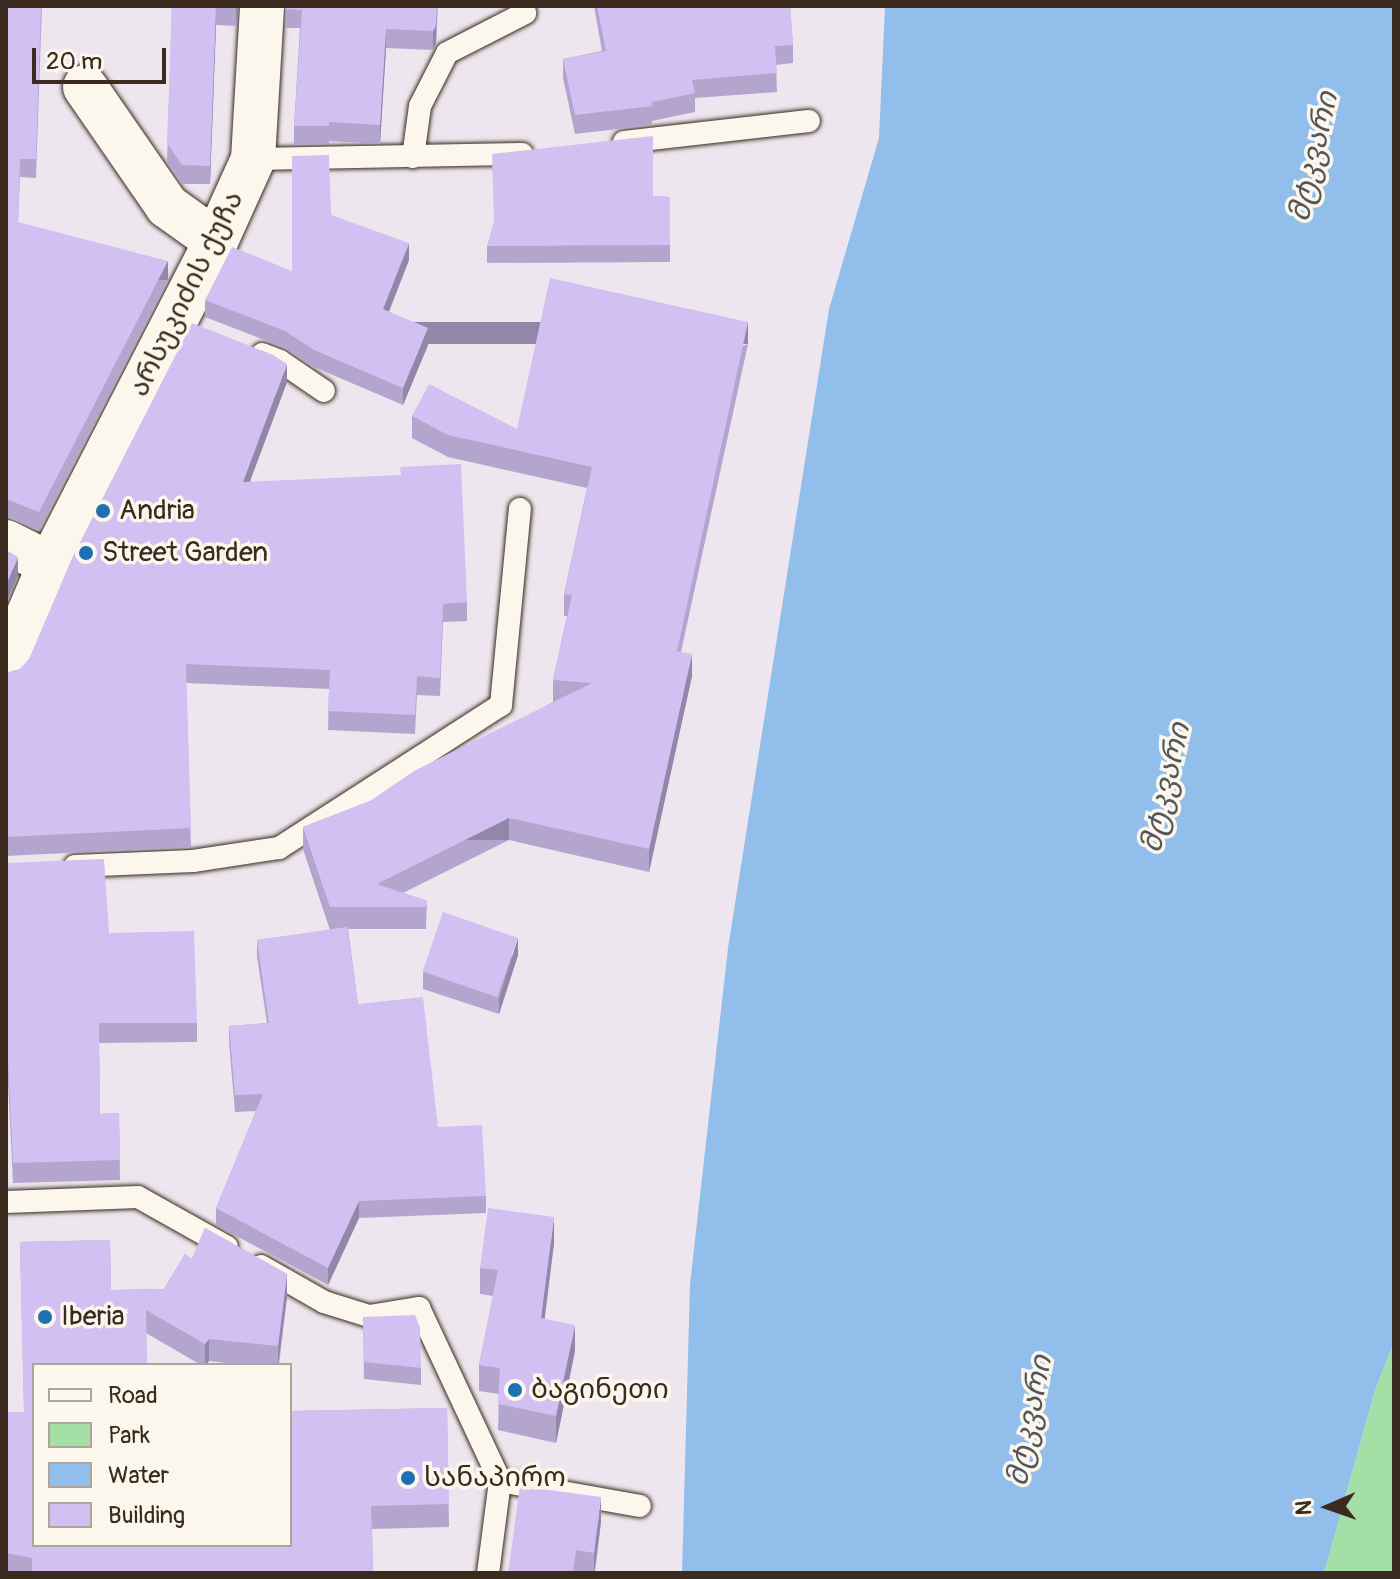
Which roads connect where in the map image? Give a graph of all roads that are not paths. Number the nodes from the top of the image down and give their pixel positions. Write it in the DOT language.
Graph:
graph roads {
  1 [pos="262,6"];
  2 [pos="525,13"];
  3 [pos="85,87"];
  4 [pos="809,121"];
  5 [pos="605,144"];
  6 [pos="542,151"];
  7 [pos="413,157"];
  8 [pos="253,159"];
  9 [pos="216,241"];
  10 [pos="240,346"];
  11 [pos="324,391"];
  12 [pos="520,509"];
  13 [pos="6,542"];
  14 [pos="50,564"];
  15 [pos="6,667"];
  16 [pos="53,867"];
  17 [pos="6,1202"];
  18 [pos="500,1481"];
  19 [pos="640,1506"];
  20 [pos="488,1573"];
  1 -- 8 [label="street, არსუკიძის ქუჩა"];
  2 -- 7 [label="lane"];
  3 -- 9 [label="street"];
  4 -- 5 [label="lane"];
  6 -- 7 [label="lane"];
  7 -- 8 [label="lane"];
  8 -- 9 [label="street, არსუკიძის ქუჩა"];
  9 -- 14 [label="street, არსუკიძის ქუჩა"];
  10 -- 11 [label="lane"];
  12 -- 16 [label="lane"];
  13 -- 14 [label="street"];
  14 -- 15 [label="street, არსუკიძის ქუჩა"];
  17 -- 18 [label="lane"];
  18 -- 19 [label="lane"];
  18 -- 20 [label="lane"];
}
